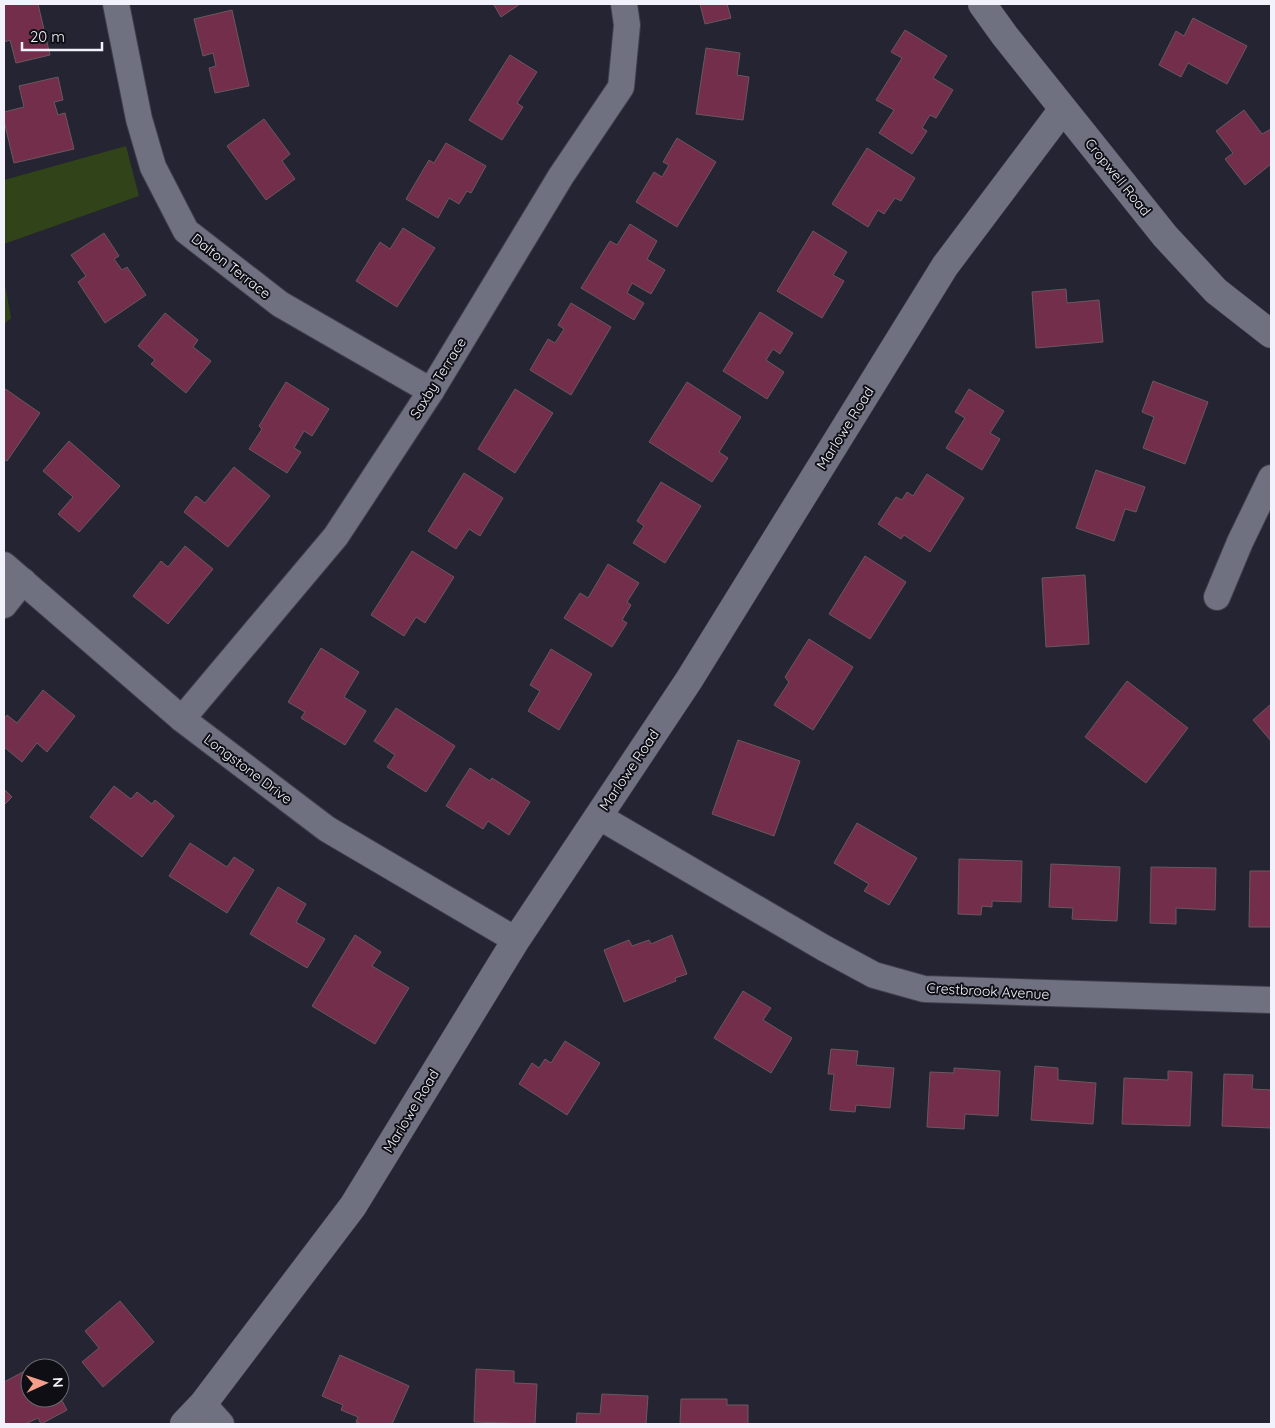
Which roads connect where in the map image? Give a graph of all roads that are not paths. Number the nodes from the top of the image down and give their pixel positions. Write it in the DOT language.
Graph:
graph roads {
  1 [pos="116,4"];
  2 [pos="624,4"];
  3 [pos="982,4"];
  4 [pos="1063,109"];
  5 [pos="1271,334"];
  6 [pos="430,391"];
  7 [pos="1271,478"];
  8 [pos="13,573"];
  9 [pos="1217,596"];
  10 [pos="4,605"];
  11 [pos="182,719"];
  12 [pos="598,816"];
  13 [pos="516,940"];
  14 [pos="1271,1000"];
  15 [pos="204,1404"];
  16 [pos="184,1424"];
  17 [pos="221,1424"];
  1 -- 6 [label="street, Dalton Terrace"];
  2 -- 6 [label="street, Saxby Terrace"];
  3 -- 4 [label="street, Cropwell Road"];
  4 -- 5 [label="street, Cropwell Road"];
  4 -- 12 [label="street, Marlowe Road"];
  6 -- 11 [label="street, Saxby Terrace"];
  7 -- 9 [label="street"];
  8 -- 10 [label="street"];
  8 -- 11 [label="street, Longstone Drive"];
  11 -- 13 [label="street, Longstone Drive"];
  12 -- 13 [label="street, Marlowe Road"];
  12 -- 14 [label="street, Crestbrook Avenue"];
  13 -- 15 [label="street, Marlowe Road"];
  15 -- 16 [label="street, Marlowe Road"];
  15 -- 17 [label="street"];
}
